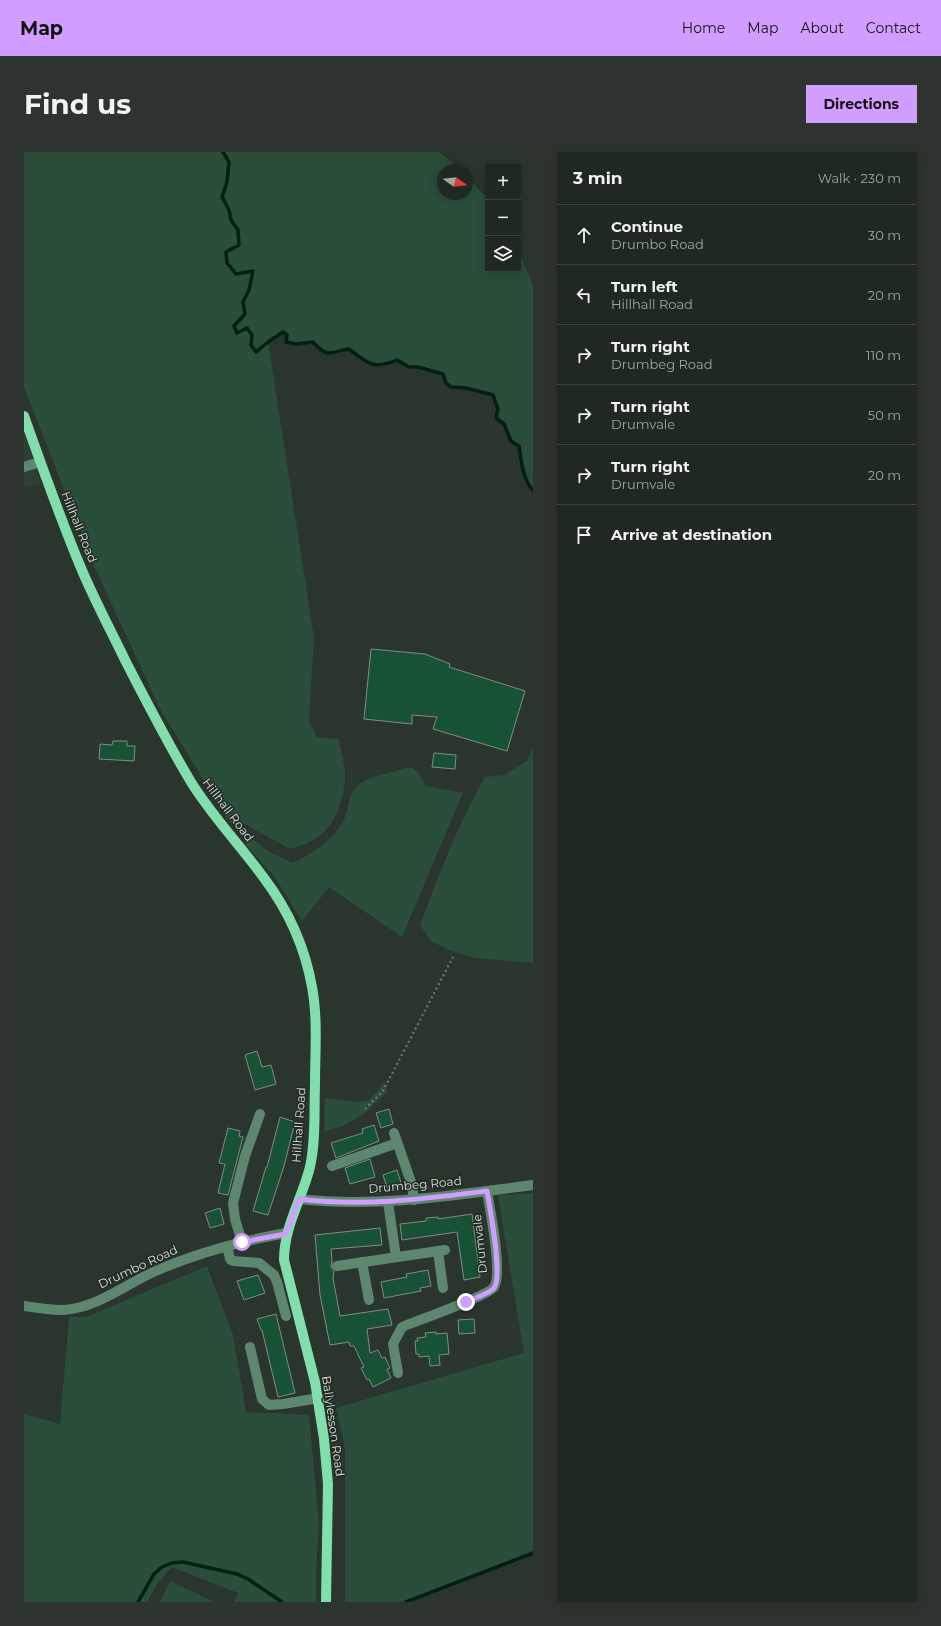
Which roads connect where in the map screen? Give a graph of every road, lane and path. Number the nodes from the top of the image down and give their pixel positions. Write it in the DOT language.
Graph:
graph roads {
  1 [pos="24,416"];
  2 [pos="40,462"];
  3 [pos="24,467"];
  4 [pos="453,957"];
  5 [pos="365,1109"];
  6 [pos="260,1114"];
  7 [pos="332,1166"];
  8 [pos="533,1185"];
  9 [pos="487,1191"];
  10 [pos="299,1199"];
  11 [pos="414,1200"];
  12 [pos="388,1202"];
  13 [pos="286,1234"];
  14 [pos="242,1242"];
  15 [pos="227,1246"];
  16 [pos="396,1257"];
  17 [pos="362,1262"];
  18 [pos="337,1266"];
  19 [pos="443,1288"];
  20 [pos="369,1300"];
  21 [pos="24,1306"];
  22 [pos="286,1316"];
  23 [pos="250,1347"];
  24 [pos="398,1373"];
  25 [pos="319,1398"];
  26 [pos="326,1602"];
  1 -- 2 [label="main road, Hillhall Road"];
  2 -- 3 [label="street"];
  2 -- 10 [label="main road, Hillhall Road"];
  4 -- 5 [label="path"];
  6 -- 14 [label="street"];
  7 -- 11 [label="street"];
  8 -- 9 [label="street, Drumbeg Road"];
  9 -- 11 [label="street, Drumbeg Road"];
  9 -- 24 [label="street, Drumvale"];
  10 -- 12 [label="street, Drumbeg Road"];
  10 -- 13 [label="main road, Hillhall Road"];
  11 -- 12 [label="street, Drumbeg Road"];
  12 -- 16 [label="street"];
  13 -- 14 [label="street, Drumbo Road"];
  13 -- 25 [label="main road, Ballylesson Road"];
  14 -- 15 [label="street, Drumbo Road"];
  15 -- 21 [label="street, Drumbo Road"];
  15 -- 22 [label="street"];
  16 -- 17 [label="street"];
  16 -- 19 [label="street"];
  17 -- 18 [label="street"];
  17 -- 20 [label="street"];
  23 -- 25 [label="street"];
  25 -- 26 [label="main road, Ballylesson Road"];
}
